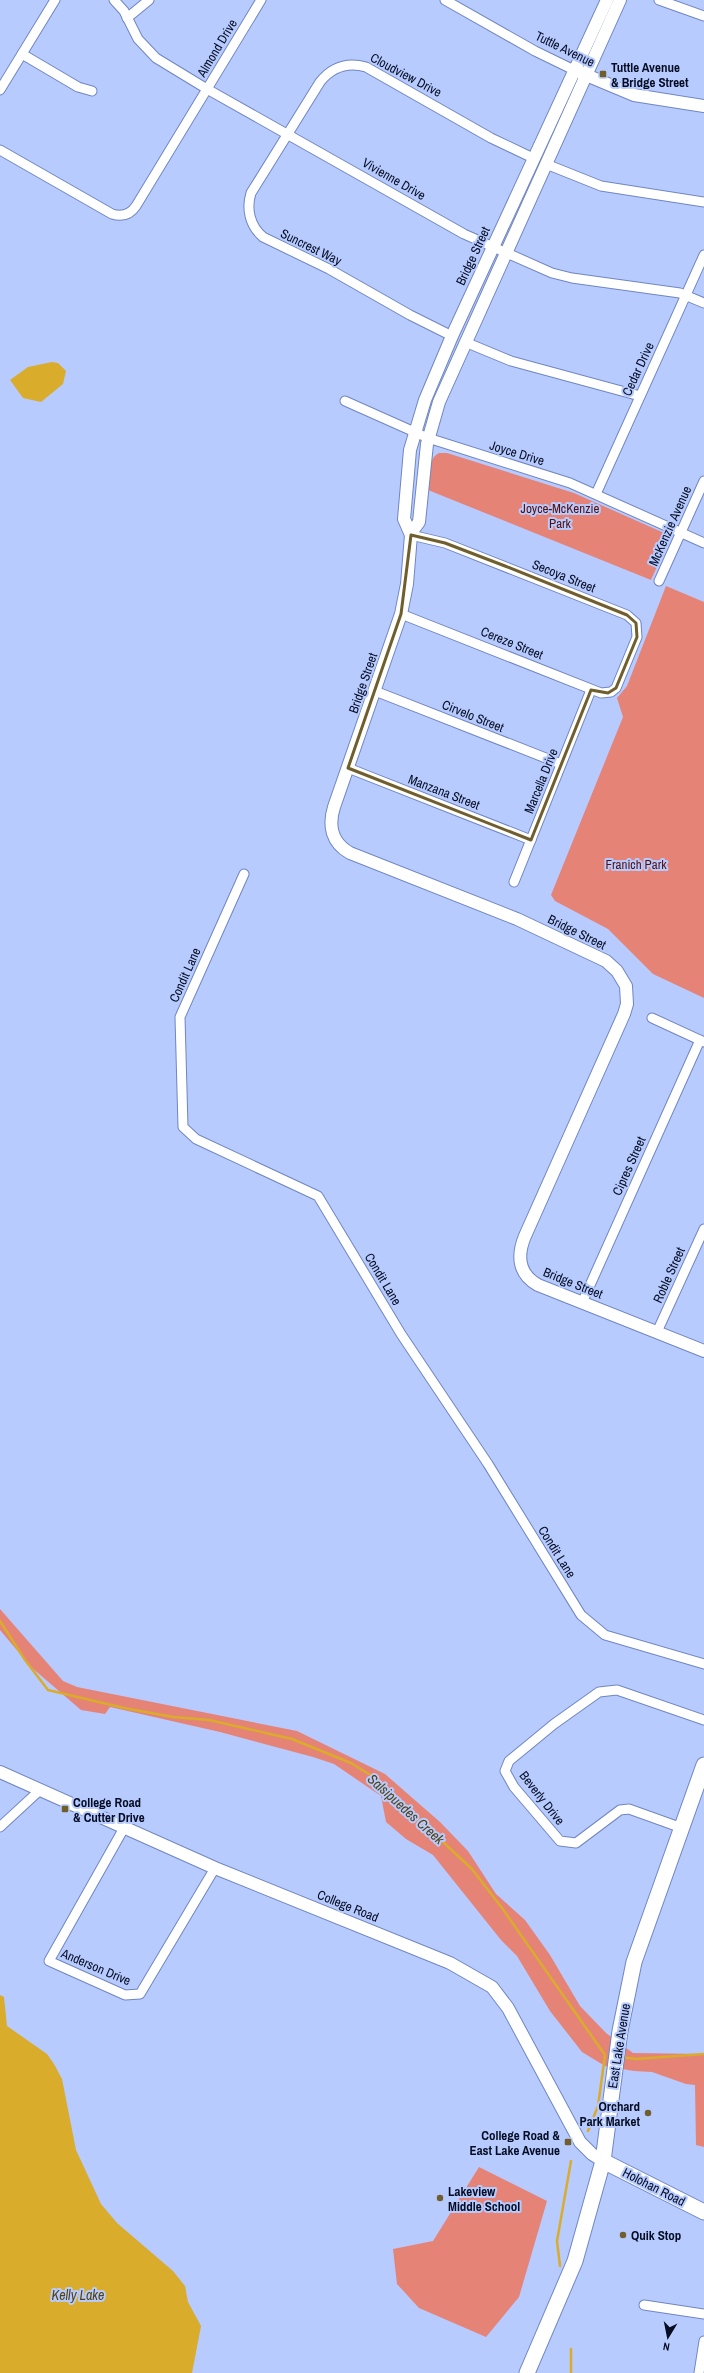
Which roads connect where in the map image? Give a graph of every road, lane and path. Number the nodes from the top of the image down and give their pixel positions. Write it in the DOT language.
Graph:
graph roads {
  1 [pos="55,0"];
  2 [pos="114,0"];
  3 [pos="149,0"];
  4 [pos="261,0"];
  5 [pos="445,0"];
  6 [pos="607,0"];
  7 [pos="620,0"];
  8 [pos="658,0"];
  9 [pos="704,16"];
  10 [pos="128,18"];
  11 [pos="22,54"];
  12 [pos="580,72"];
  13 [pos="207,89"];
  14 [pos="0,90"];
  15 [pos="92,91"];
  16 [pos="704,106"];
  17 [pos="288,134"];
  18 [pos="0,150"];
  19 [pos="533,158"];
  20 [pos="546,164"];
  21 [pos="704,202"];
  22 [pos="493,247"];
  23 [pos="505,253"];
  24 [pos="704,255"];
  25 [pos="686,295"];
  26 [pos="704,302"];
  27 [pos="452,336"];
  28 [pos="465,342"];
  29 [pos="640,396"];
  30 [pos="346,401"];
  31 [pos="414,432"];
  32 [pos="428,438"];
  33 [pos="704,481"];
  34 [pos="596,494"];
  35 [pos="680,532"];
  36 [pos="411,534"];
  37 [pos="704,543"];
  38 [pos="659,581"];
  39 [pos="401,614"];
  40 [pos="592,690"];
  41 [pos="614,690"];
  42 [pos="375,691"];
  43 [pos="561,764"];
  44 [pos="348,768"];
  45 [pos="531,840"];
  46 [pos="244,874"];
  47 [pos="514,882"];
  48 [pos="652,1018"];
  49 [pos="702,1041"];
  50 [pos="704,1229"];
  51 [pos="582,1303"];
  52 [pos="657,1332"];
  53 [pos="704,1351"];
  54 [pos="704,1664"];
  55 [pos="704,1720"];
  56 [pos="704,1766"];
  57 [pos="0,1772"];
  58 [pos="40,1790"];
  59 [pos="0,1827"];
  60 [pos="124,1828"];
  61 [pos="682,1828"];
  62 [pos="215,1868"];
  63 [pos="603,2161"];
  64 [pos="704,2212"];
  65 [pos="644,2305"];
  66 [pos="704,2314"];
  67 [pos="704,2341"];
  68 [pos="527,2373"];
  69 [pos="699,2373"];
  1 -- 11 [label="street"];
  2 -- 10 [label="street, Vivienne Drive"];
  3 -- 10 [label="street"];
  4 -- 13 [label="street, Almond Drive"];
  5 -- 12 [label="street, Tuttle Avenue"];
  6 -- 12 [label="street, Bridge Street"];
  7 -- 12 [label="street, Bridge Street"];
  8 -- 9 [label="street"];
  10 -- 13 [label="street, Vivienne Drive"];
  11 -- 14 [label="street"];
  11 -- 15 [label="street"];
  12 -- 16 [label="street, Tuttle Avenue"];
  12 -- 19 [label="street, Bridge Street"];
  12 -- 20 [label="street, Bridge Street"];
  13 -- 17 [label="street, Vivienne Drive"];
  13 -- 18 [label="street, Almond Drive"];
  17 -- 19 [label="street, Cloudview Drive"];
  17 -- 22 [label="street, Vivienne Drive"];
  17 -- 27 [label="street, Suncrest Way"];
  19 -- 22 [label="street, Bridge Street"];
  20 -- 21 [label="street"];
  20 -- 23 [label="street, Bridge Street"];
  22 -- 23 [label="street, Vivienne Drive"];
  22 -- 27 [label="street, Bridge Street"];
  23 -- 25 [label="street, Vivienne Drive"];
  23 -- 28 [label="street, Bridge Street"];
  24 -- 25 [label="street, Cedar Drive"];
  25 -- 26 [label="street, Vivienne Drive"];
  25 -- 29 [label="street, Cedar Drive"];
  27 -- 31 [label="street, Bridge Street"];
  28 -- 29 [label="street"];
  28 -- 32 [label="street, Bridge Street"];
  29 -- 34 [label="street, Cedar Drive"];
  30 -- 31 [label="street, Joyce Drive"];
  31 -- 32 [label="street, Joyce Drive"];
  31 -- 36 [label="street, Bridge Street"];
  32 -- 34 [label="street, Joyce Drive"];
  32 -- 36 [label="street, Bridge Street"];
  33 -- 35 [label="street, McKenzie Avenue"];
  34 -- 35 [label="street, Joyce Drive"];
  35 -- 37 [label="street, Joyce Drive"];
  35 -- 38 [label="street, McKenzie Avenue"];
  36 -- 39 [label="street, Bridge Street"];
  36 -- 41 [label="street, Secoya Street"];
  39 -- 40 [label="street, Cereze Street"];
  39 -- 42 [label="street, Bridge Street"];
  40 -- 41 [label="street, Cereze Street"];
  40 -- 43 [label="street, Marcella Drive"];
  42 -- 43 [label="street, Cirvelo Street"];
  42 -- 44 [label="street, Bridge Street"];
  43 -- 45 [label="street, Marcella Drive"];
  44 -- 45 [label="street, Manzana Street"];
  44 -- 51 [label="street, Bridge Street"];
  45 -- 47 [label="street, Marcella Drive"];
  46 -- 54 [label="street, Condit Lane"];
  48 -- 49 [label="street"];
  49 -- 51 [label="street, Cipres Street"];
  50 -- 52 [label="street, Roble Street"];
  51 -- 52 [label="street, Bridge Street"];
  52 -- 53 [label="street, Bridge Street"];
  55 -- 61 [label="street, Beverly Drive"];
  56 -- 61 [label="main road, East Lake Avenue"];
  57 -- 58 [label="street, College Road"];
  58 -- 59 [label="street"];
  58 -- 60 [label="street, College Road"];
  60 -- 62 [label="street, College Road"];
  60 -- 62 [label="street, Anderson Drive"];
  61 -- 63 [label="main road, East Lake Avenue"];
  62 -- 63 [label="street, College Road"];
  63 -- 64 [label="main road, Holohan Road"];
  63 -- 68 [label="main road, East Lake Avenue"];
  65 -- 66 [label="street"];
  67 -- 69 [label="street"];
}
